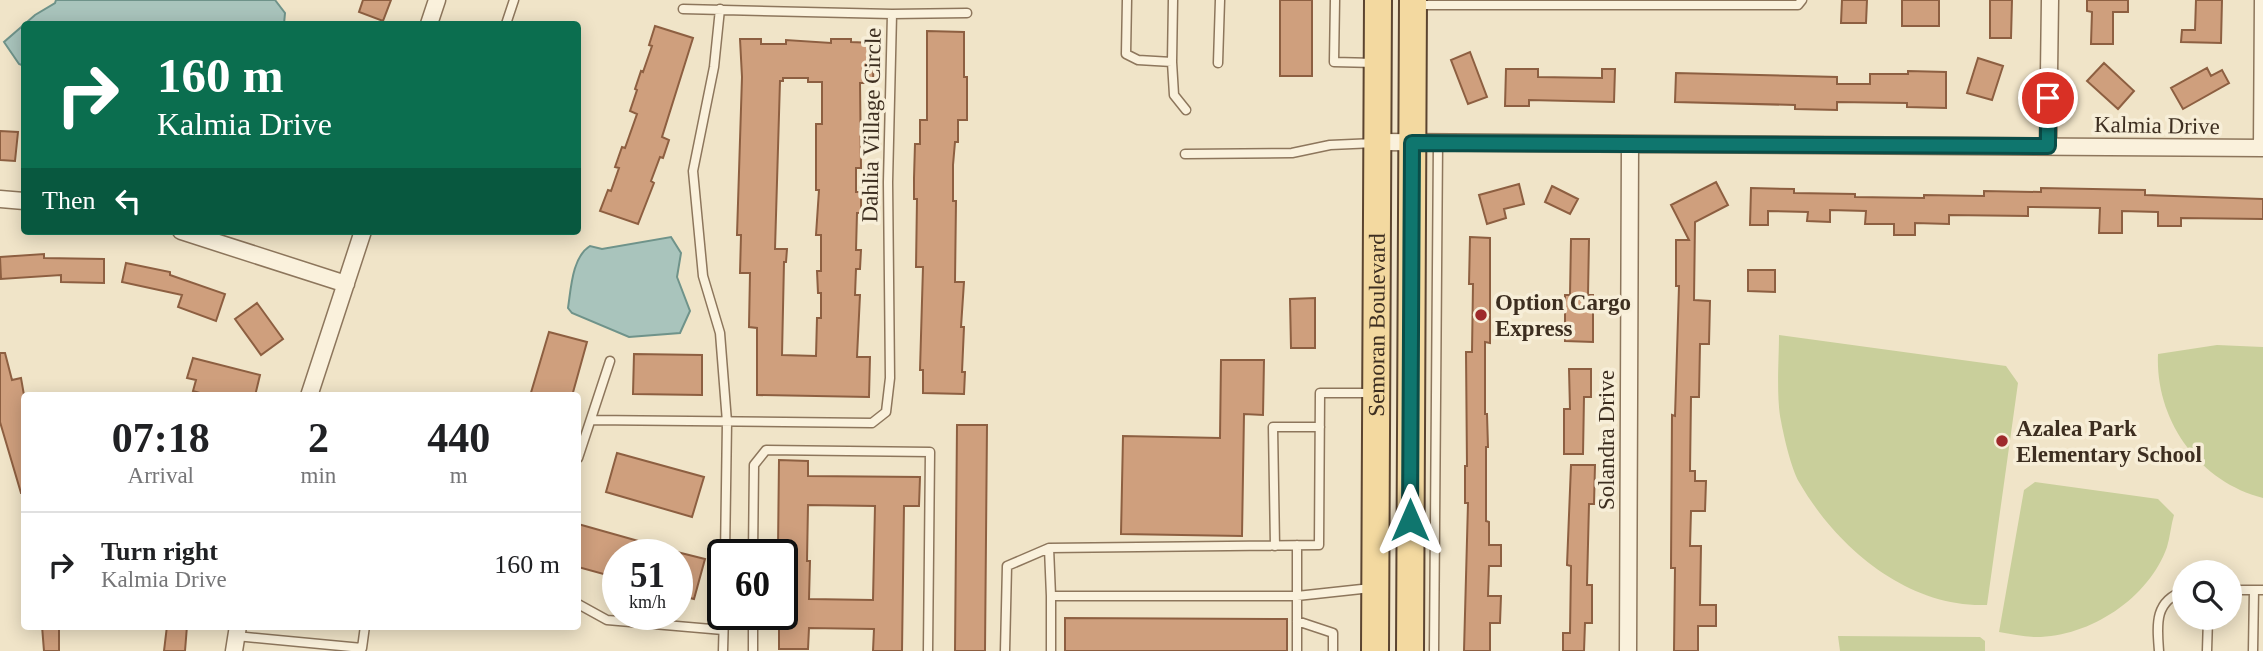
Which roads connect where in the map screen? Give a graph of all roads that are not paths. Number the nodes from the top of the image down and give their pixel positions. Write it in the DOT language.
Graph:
graph roads {
  1 [pos="437,0"];
  2 [pos="514,0"];
  3 [pos="1127,0"];
  4 [pos="1173,0"];
  5 [pos="1220,0"];
  6 [pos="1335,0"];
  7 [pos="1378,0"];
  8 [pos="1801,0"];
  9 [pos="2050,0"];
  10 [pos="2263,0"];
  11 [pos="1413,2"];
  12 [pos="683,9"];
  13 [pos="720,9"];
  14 [pos="967,13"];
  15 [pos="892,14"];
  16 [pos="430,21"];
  17 [pos="507,21"];
  18 [pos="1172,62"];
  19 [pos="1218,63"];
  20 [pos="1378,63"];
  21 [pos="1186,110"];
  22 [pos="1378,142"];
  23 [pos="1425,143"];
  24 [pos="1630,145"];
  25 [pos="2048,146"];
  26 [pos="2262,148"];
  27 [pos="1185,154"];
  28 [pos="0,199"];
  29 [pos="21,201"];
  30 [pos="193,235"];
  31 [pos="362,235"];
  32 [pos="346,284"];
  33 [pos="610,361"];
  34 [pos="310,392"];
  35 [pos="1377,394"];
  36 [pos="591,420"];
  37 [pos="727,422"];
  38 [pos="1320,427"];
  39 [pos="581,449"];
  40 [pos="725,539"];
  41 [pos="753,539"];
  42 [pos="1297,545"];
  43 [pos="1275,546"];
  44 [pos="1049,548"];
  45 [pos="1375,587"];
  46 [pos="2259,590"];
  47 [pos="1051,596"];
  48 [pos="1297,596"];
  49 [pos="2172,597"];
  50 [pos="581,606"];
  51 [pos="1297,621"];
  52 [pos="707,629"];
  53 [pos="364,630"];
  54 [pos="723,630"];
  55 [pos="753,630"];
  56 [pos="2208,630"];
  57 [pos="236,638"];
  58 [pos="723,651"];
  59 [pos="753,651"];
  60 [pos="928,651"];
  61 [pos="1005,651"];
  62 [pos="1051,651"];
  63 [pos="1297,651"];
  64 [pos="1333,651"];
  65 [pos="1375,651"];
  66 [pos="1410,651"];
  67 [pos="1434,651"];
  68 [pos="1628,651"];
  69 [pos="2159,651"];
  70 [pos="2207,651"];
  71 [pos="2253,651"];
  1 -- 16 [label="street"];
  2 -- 17 [label="lane"];
  3 -- 18 [label="lane"];
  4 -- 18 [label="lane"];
  5 -- 19 [label="lane"];
  6 -- 20 [label="lane"];
  7 -- 20 [label="main road, Semoran Boulevard"];
  8 -- 11 [label="lane"];
  9 -- 25 [label="street"];
  10 -- 26 [label="street"];
  11 -- 23 [label="main road, Semoran Boulevard"];
  12 -- 13 [label="lane, Dahlia Village Circle"];
  13 -- 15 [label="lane, Dahlia Village Circle"];
  13 -- 37 [label="lane"];
  14 -- 15 [label="lane"];
  15 -- 37 [label="lane, Dahlia Village Circle"];
  18 -- 21 [label="lane"];
  20 -- 22 [label="main road, Semoran Boulevard"];
  22 -- 23 [label="street, Kalmia Drive"];
  22 -- 27 [label="lane"];
  22 -- 35 [label="main road, Semoran Boulevard"];
  23 -- 24 [label="street, Kalmia Drive"];
  23 -- 66 [label="main road, Semoran Boulevard"];
  23 -- 67 [label="lane"];
  24 -- 25 [label="street, Kalmia Drive"];
  24 -- 68 [label="street, Solandra Drive"];
  25 -- 26 [label="street, Kalmia Drive"];
  28 -- 29 [label="street"];
  30 -- 32 [label="street"];
  31 -- 32 [label="street"];
  32 -- 34 [label="street"];
  33 -- 36 [label="lane"];
  35 -- 38 [label="lane"];
  35 -- 45 [label="main road, Semoran Boulevard"];
  36 -- 37 [label="lane, Dahlia Village Circle"];
  36 -- 39 [label="lane"];
  37 -- 40 [label="lane"];
  38 -- 42 [label="lane"];
  38 -- 43 [label="lane"];
  41 -- 60 [label="lane"];
  42 -- 43 [label="lane"];
  42 -- 48 [label="lane"];
  43 -- 44 [label="lane"];
  44 -- 47 [label="lane"];
  44 -- 61 [label="lane"];
  45 -- 48 [label="lane"];
  45 -- 65 [label="main road, Semoran Boulevard"];
  46 -- 71 [label="lane"];
  47 -- 48 [label="lane"];
  47 -- 62 [label="lane"];
  48 -- 51 [label="lane"];
  49 -- 69 [label="lane"];
  50 -- 52 [label="lane"];
  51 -- 63 [label="lane"];
  51 -- 64 [label="lane"];
  53 -- 57 [label="lane"];
  54 -- 58 [label="lane"];
  55 -- 59 [label="lane"];
  56 -- 70 [label="lane"];
}
